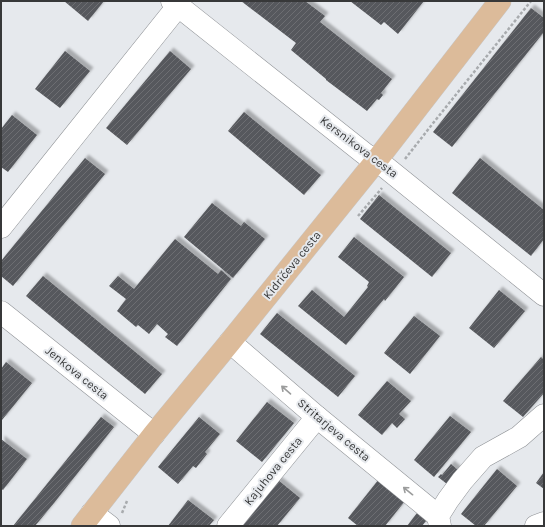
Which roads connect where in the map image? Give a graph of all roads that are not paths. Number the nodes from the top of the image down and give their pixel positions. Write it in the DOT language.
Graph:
graph roads {
  1 [pos="500,1"];
  2 [pos="175,3"];
  3 [pos="376,161"];
  4 [pos="1,228"];
  5 [pos="544,295"];
  6 [pos="1,312"];
  7 [pos="230,342"];
  8 [pos="544,415"];
  9 [pos="317,417"];
  10 [pos="154,434"];
  11 [pos="439,521"];
  12 [pos="95,522"];
  13 [pos="544,523"];
  14 [pos="228,526"];
  15 [pos="536,526"];
  1 -- 3 [label="main road, Kidričeva cesta"];
  2 -- 3 [label="street, Kersnikova cesta"];
  2 -- 4 [label="street"];
  3 -- 5 [label="street, Kersnikova cesta"];
  3 -- 7 [label="main road, Kidričeva cesta"];
  6 -- 10 [label="street, Jenkova cesta"];
  9 -- 7 [label="street, Stritarjeva cesta, one-way"];
  7 -- 10 [label="main road, Kidričeva cesta"];
  8 -- 11 [label="street"];
  11 -- 9 [label="street, Stritarjeva cesta, one-way"];
  9 -- 14 [label="street, Kajuhova cesta"];
  10 -- 12 [label="main road, Kidričeva cesta"];
  13 -- 15 [label="street"];
}
